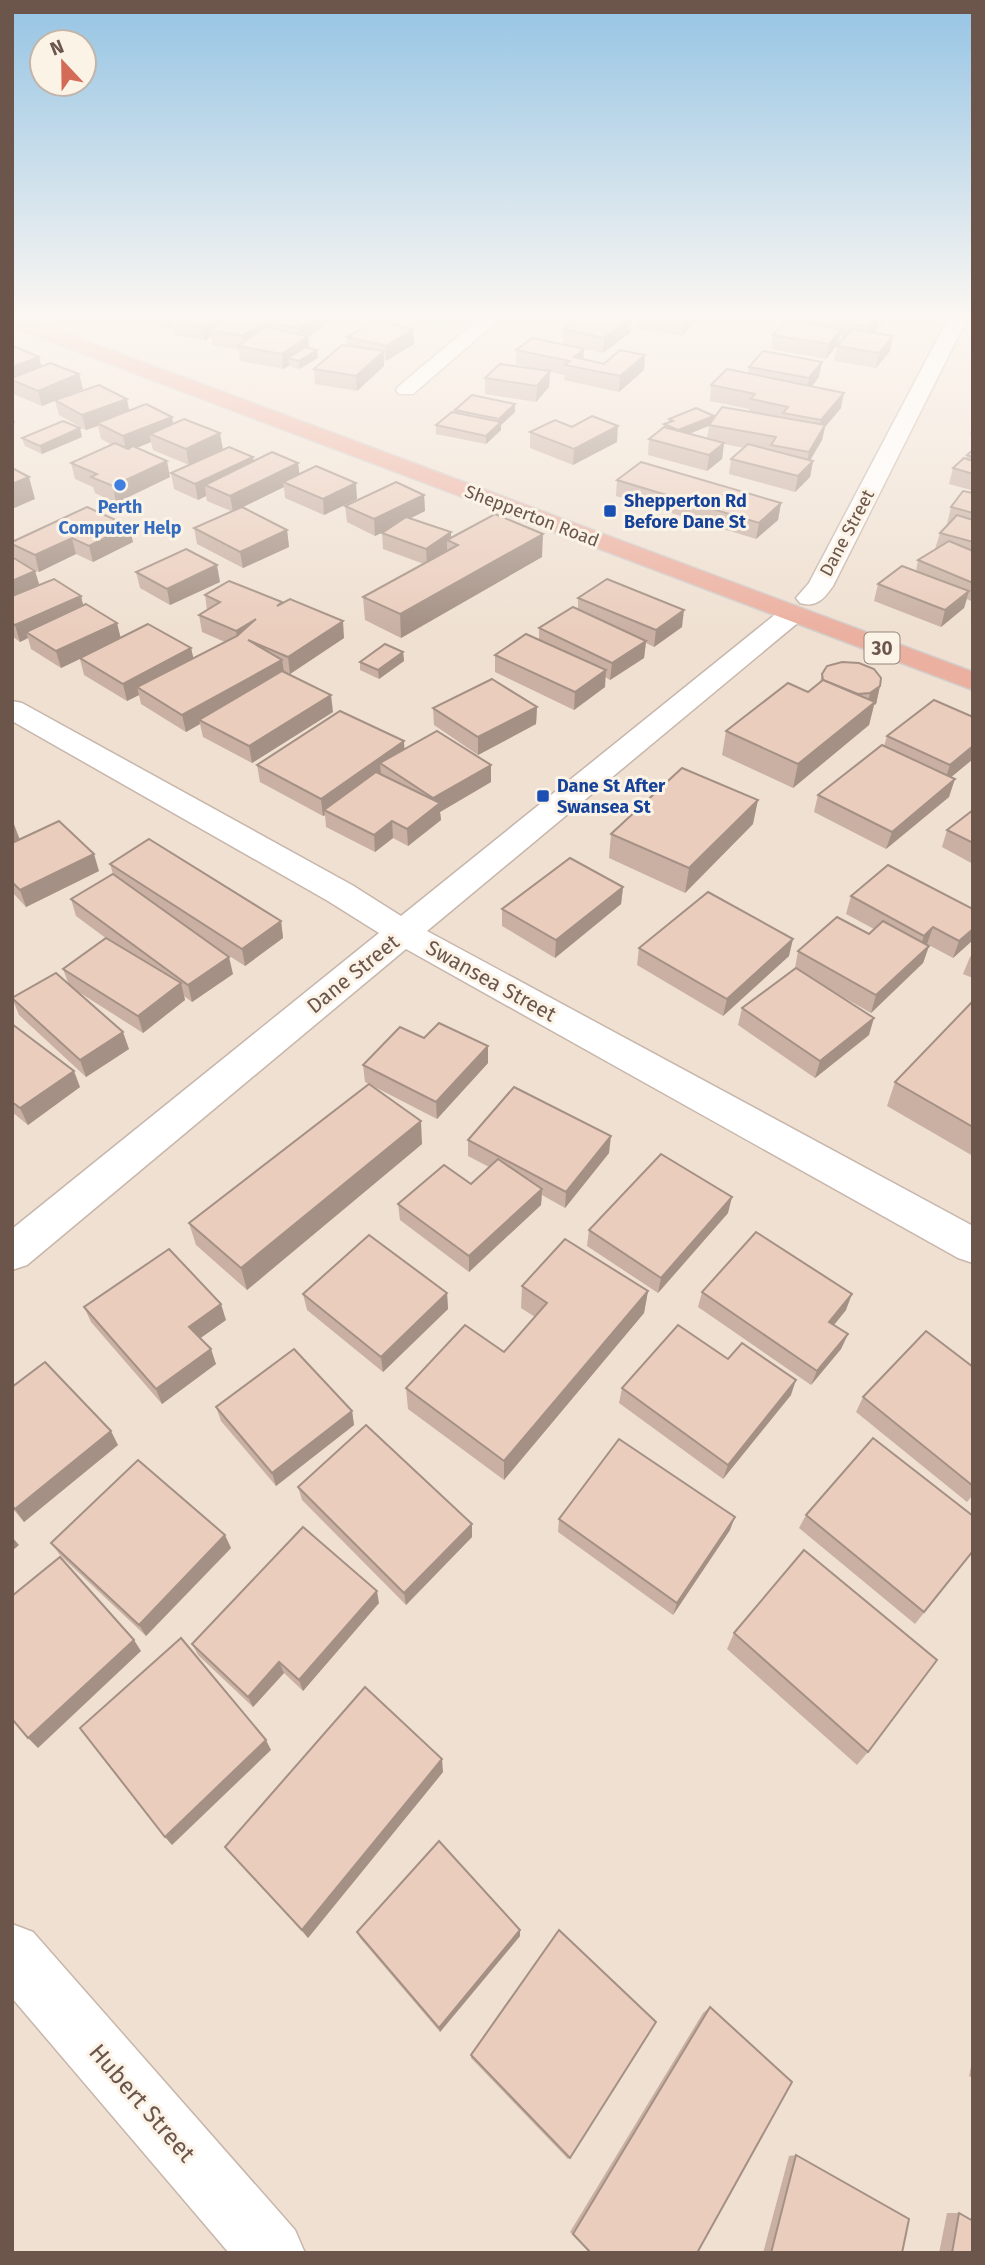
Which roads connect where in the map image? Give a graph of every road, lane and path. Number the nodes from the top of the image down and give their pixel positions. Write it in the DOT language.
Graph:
graph roads {
  1 [pos="295,423"];
  2 [pos="339,423"];
  3 [pos="904,423"];
  4 [pos="800,606"];
  5 [pos="973,658"];
  6 [pos="973,682"];
  7 [pos="12,709"];
  8 [pos="403,933"];
  9 [pos="973,1246"];
  10 [pos="12,1253"];
  11 [pos="12,1953"];
  12 [pos="272,2253"];
  1 -- 4 [label="highway, Shepperton Road / 30"];
  2 -- 4 [label="highway, Shepperton Road / 30"];
  3 -- 4 [label="street, Dane Street"];
  4 -- 5 [label="highway, Shepperton Road / 30"];
  4 -- 6 [label="highway, Shepperton Road / 30"];
  4 -- 8 [label="street, Dane Street"];
  7 -- 8 [label="street, Swansea Street"];
  8 -- 9 [label="street, Swansea Street"];
  8 -- 10 [label="street, Dane Street"];
  11 -- 12 [label="street, Hubert Street"];
}
